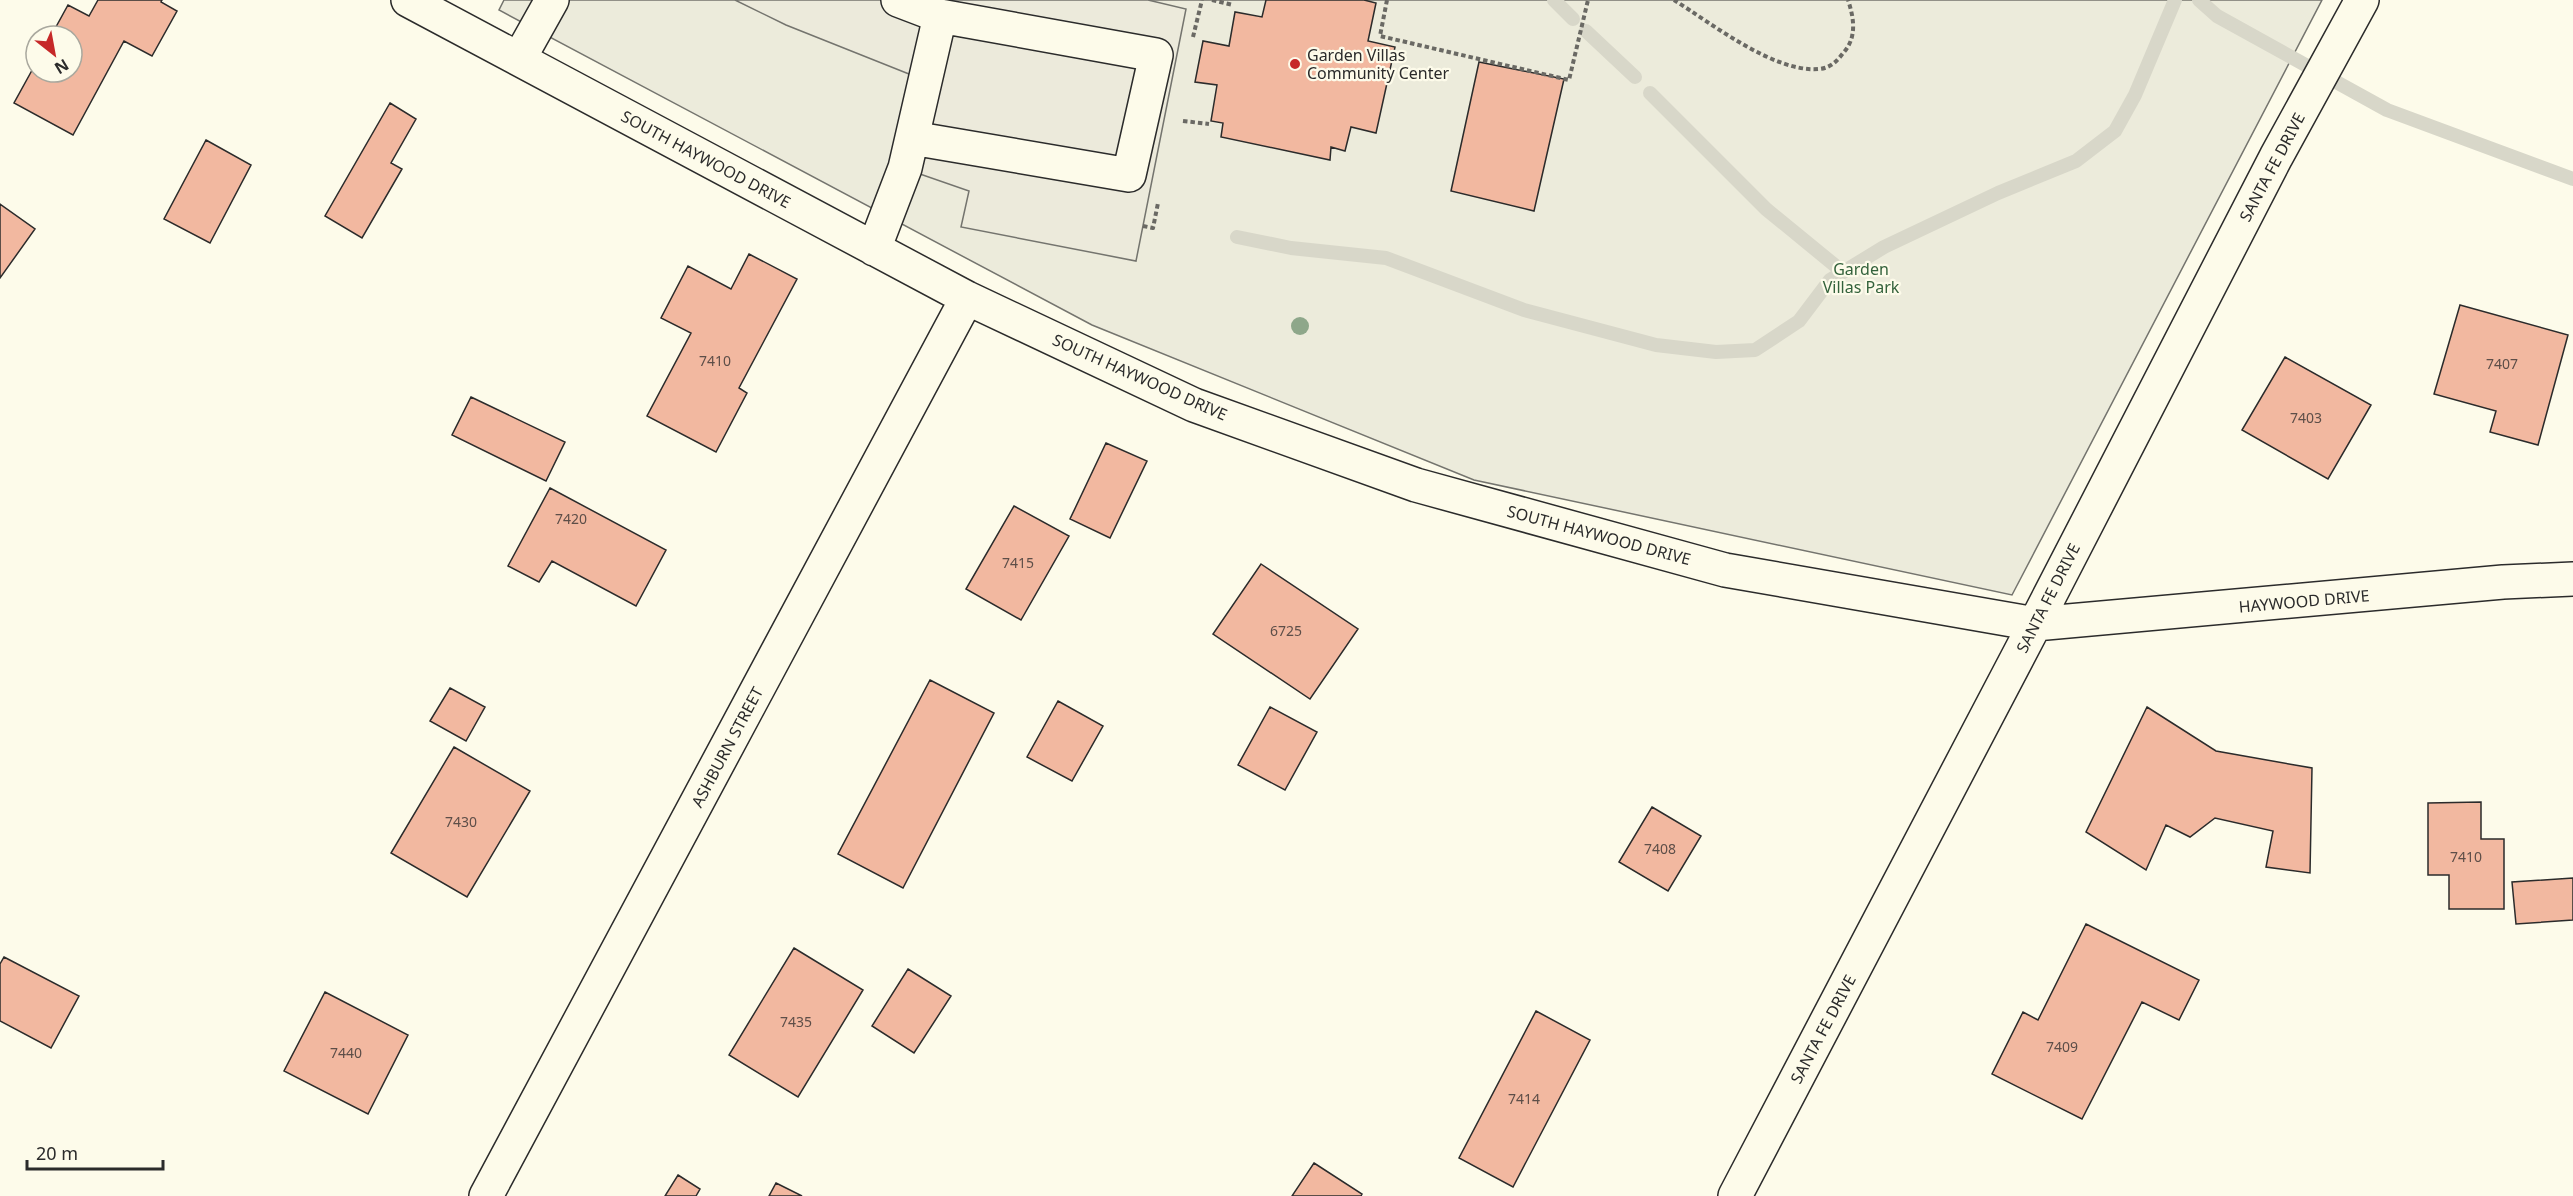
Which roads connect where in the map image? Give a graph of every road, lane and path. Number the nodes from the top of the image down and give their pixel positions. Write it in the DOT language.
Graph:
graph roads {
  1 [pos="408,0"];
  2 [pos="552,0"];
  3 [pos="898,0"];
  4 [pos="1212,0"];
  5 [pos="1387,0"];
  6 [pos="1588,0"];
  7 [pos="1674,0"];
  8 [pos="1848,0"];
  9 [pos="2361,0"];
  10 [pos="1233,5"];
  11 [pos="940,16"];
  12 [pos="519,59"];
  13 [pos="912,138"];
  14 [pos="874,249"];
  15 [pos="967,298"];
  16 [pos="2573,579"];
  17 [pos="2035,624"];
  18 [pos="486,1196"];
  19 [pos="1735,1196"];
  1 -- 12 [label="street, SOUTH HAYWOOD DRIVE"];
  2 -- 12 [label="street"];
  3 -- 11 [label="street"];
  4 -- 10 [label="path"];
  5 -- 6 [label="path"];
  7 -- 8 [label="path"];
  9 -- 17 [label="street, SANTA FE DRIVE"];
  11 -- 13 [label="street"];
  11 -- 13 [label="street"];
  12 -- 14 [label="street, SOUTH HAYWOOD DRIVE"];
  13 -- 14 [label="street"];
  14 -- 15 [label="street, SOUTH HAYWOOD DRIVE"];
  15 -- 17 [label="street, SOUTH HAYWOOD DRIVE"];
  15 -- 18 [label="street, ASHBURN STREET"];
  16 -- 17 [label="street, HAYWOOD DRIVE"];
  17 -- 19 [label="street, SANTA FE DRIVE"];
}
